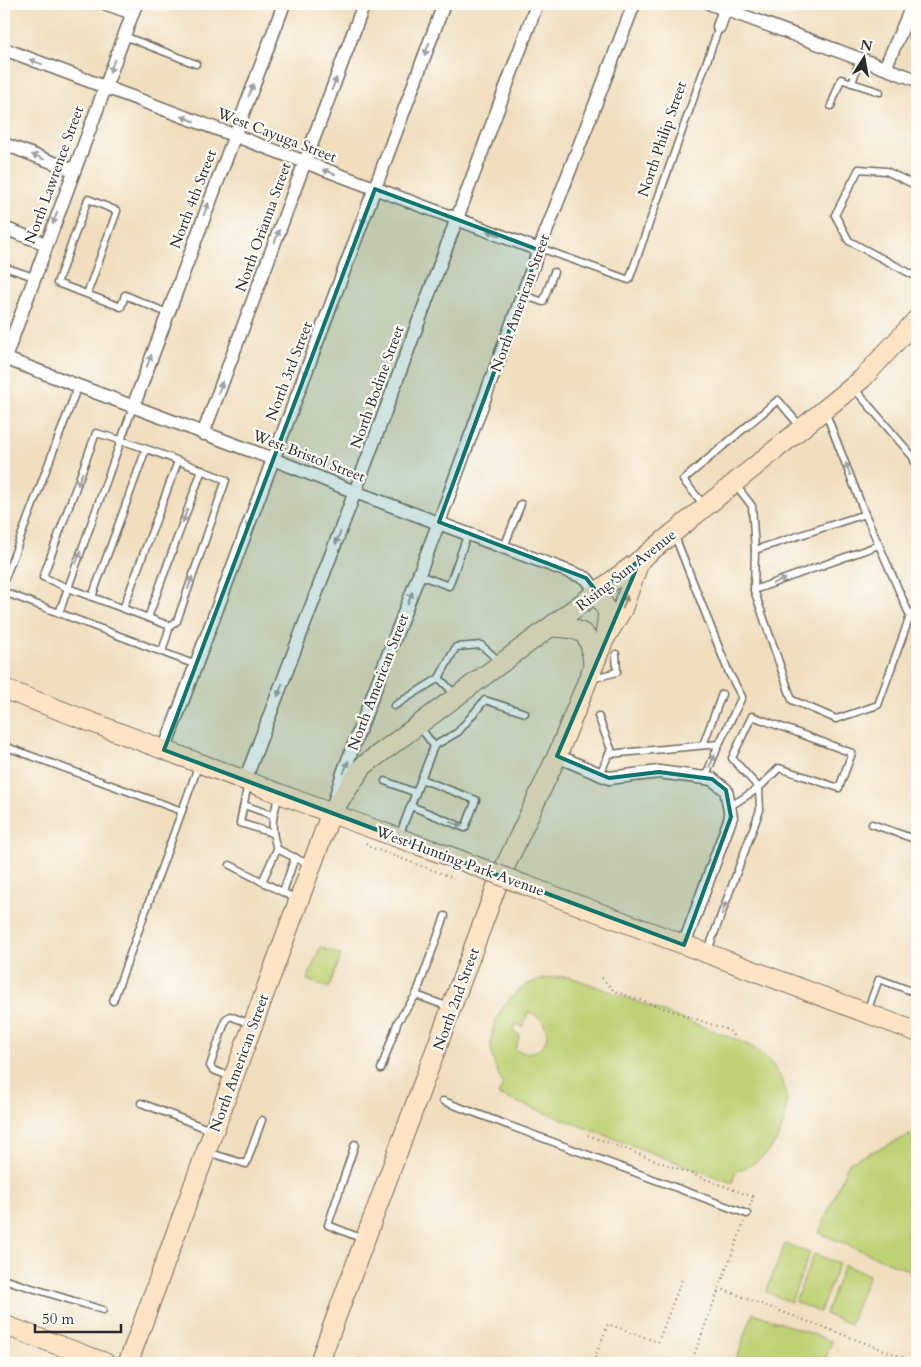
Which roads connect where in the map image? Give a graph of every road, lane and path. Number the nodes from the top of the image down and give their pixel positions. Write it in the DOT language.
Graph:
graph roads {
  1 [pos="107,4"];
  2 [pos="284,4"];
  3 [pos="364,4"];
  4 [pos="444,4"];
  5 [pos="538,4"];
  6 [pos="634,4"];
  7 [pos="711,4"];
  8 [pos="913,4"];
  9 [pos="134,8"];
  10 [pos="725,9"];
  11 [pos="718,27"];
  12 [pos="124,36"];
  13 [pos="4,49"];
  14 [pos="860,59"];
  15 [pos="196,64"];
  16 [pos="885,68"];
  17 [pos="917,80"];
  18 [pos="852,83"];
  19 [pos="104,87"];
  20 [pos="880,92"];
  21 [pos="831,106"];
  22 [pos="234,136"];
  23 [pos="4,144"];
  24 [pos="304,162"];
  25 [pos="73,170"];
  26 [pos="917,186"];
  27 [pos="375,189"];
  28 [pos="456,219"];
  29 [pos="4,228"];
  30 [pos="46,244"];
  31 [pos="539,249"];
  32 [pos="4,267"];
  33 [pos="554,272"];
  34 [pos="34,277"];
  35 [pos="917,277"];
  36 [pos="86,294"];
  37 [pos="523,294"];
  38 [pos="167,313"];
  39 [pos="917,319"];
  40 [pos="4,358"];
  41 [pos="78,386"];
  42 [pos="852,386"];
  43 [pos="133,406"];
  44 [pos="824,409"];
  45 [pos="802,428"];
  46 [pos="203,434"];
  47 [pos="121,439"];
  48 [pos="146,449"];
  49 [pos="273,459"];
  50 [pos="178,461"];
  51 [pos="917,468"];
  52 [pos="202,470"];
  53 [pos="734,483"];
  54 [pos="355,492"];
  55 [pos="520,504"];
  56 [pos="705,507"];
  57 [pos="866,514"];
  58 [pos="439,522"];
  59 [pos="468,533"];
  60 [pos="674,533"];
  61 [pos="879,545"];
  62 [pos="504,547"];
  63 [pos="755,550"];
  64 [pos="640,560"];
  65 [pos="419,575"];
  66 [pos="4,581"];
  67 [pos="68,588"];
  68 [pos="754,590"];
  69 [pos="4,592"];
  70 [pos="598,592"];
  71 [pos="92,597"];
  72 [pos="123,609"];
  73 [pos="59,613"];
  74 [pos="148,618"];
  75 [pos="170,626"];
  76 [pos="551,627"];
  77 [pos="610,647"];
  78 [pos="162,652"];
  79 [pos="502,664"];
  80 [pos="196,665"];
  81 [pos="590,673"];
  82 [pos="439,678"];
  83 [pos="4,689"];
  84 [pos="722,694"];
  85 [pos="458,696"];
  86 [pos="394,706"];
  87 [pos="524,713"];
  88 [pos="598,716"];
  89 [pos="419,725"];
  90 [pos="719,744"];
  91 [pos="703,745"];
  92 [pos="4,746"];
  93 [pos="434,746"];
  94 [pos="164,750"];
  95 [pos="609,754"];
  96 [pos="557,756"];
  97 [pos="199,763"];
  98 [pos="600,774"];
  99 [pos="705,778"];
  100 [pos="421,779"];
  101 [pos="247,781"];
  102 [pos="385,781"];
  103 [pos="759,788"];
  104 [pos="279,793"];
  105 [pos="416,793"];
  106 [pos="244,805"];
  107 [pos="411,806"];
  108 [pos="729,807"];
  109 [pos="182,811"];
  110 [pos="331,813"];
  111 [pos="272,815"];
  112 [pos="872,824"];
  113 [pos="272,834"];
  114 [pos="399,837"];
  115 [pos="917,840"];
  116 [pos="366,843"];
  117 [pos="277,849"];
  118 [pos="303,862"];
  119 [pos="230,865"];
  120 [pos="454,878"];
  121 [pos="262,882"];
  122 [pos="291,896"];
  123 [pos="446,916"];
  124 [pos="684,945"];
  125 [pos="707,954"];
  126 [pos="602,978"];
  127 [pos="917,993"];
  128 [pos="416,995"];
  129 [pos="113,1001"];
  130 [pos="452,1008"];
  131 [pos="866,1013"];
  132 [pos="253,1024"];
  133 [pos="917,1032"];
  134 [pos="734,1037"];
  135 [pos="381,1069"];
  136 [pos="234,1077"];
  137 [pos="443,1101"];
  138 [pos="141,1103"];
  139 [pos="262,1120"];
  140 [pos="214,1131"];
  141 [pos="588,1134"];
  142 [pos="355,1144"];
  143 [pos="206,1152"];
  144 [pos="755,1192"];
  145 [pos="753,1197"];
  146 [pos="746,1214"];
  147 [pos="366,1240"];
  148 [pos="682,1279"];
  149 [pos="4,1281"];
  150 [pos="719,1288"];
  151 [pos="103,1310"];
  152 [pos="4,1326"];
  153 [pos="359,1358"];
  154 [pos="913,1361"];
  155 [pos="106,1363"];
  156 [pos="128,1363"];
  157 [pos="319,1363"];
  158 [pos="362,1363"];
  159 [pos="577,1363"];
  160 [pos="588,1363"];
  161 [pos="593,1363"];
  162 [pos="691,1363"];
  1 -- 9 [label="street"];
  22 -- 2 [label="street, North 4th Street, one-way"];
  24 -- 3 [label="street, North Orianna Street, one-way"];
  4 -- 27 [label="street, North 3rd Street, one-way"];
  5 -- 28 [label="street, North Bodine Street"];
  6 -- 31 [label="street, North American Street"];
  7 -- 10 [label="street"];
  8 -- 16 [label="street"];
  9 -- 12 [label="street, North Lawrence Street"];
  10 -- 11 [label="street, North Philip Street"];
  10 -- 14 [label="street"];
  11 -- 31 [label="lane, North Philip Street"];
  12 -- 15 [label="lane"];
  12 -- 19 [label="street, North Lawrence Street, one-way"];
  19 -- 13 [label="street, West Cayuga Street, one-way"];
  14 -- 16 [label="street"];
  14 -- 18 [label="lane"];
  16 -- 17 [label="street"];
  18 -- 20 [label="lane"];
  18 -- 21 [label="lane"];
  22 -- 19 [label="street, West Cayuga Street, one-way"];
  19 -- 25 [label="street, North Lawrence Street"];
  22 -- 24 [label="street, West Cayuga Street"];
  38 -- 22 [label="street, North 4th Street, one-way"];
  25 -- 23 [label="street, one-way"];
  27 -- 24 [label="street, West Cayuga Street, one-way"];
  46 -- 24 [label="street, North Orianna Street, one-way"];
  25 -- 30 [label="street, North Lawrence Street, one-way"];
  26 -- 35 [label="lane"];
  27 -- 28 [label="street, West Cayuga Street"];
  27 -- 49 [label="street, North 3rd Street, one-way"];
  31 -- 28 [label="street, West Cayuga Street, one-way"];
  28 -- 54 [label="street, North Bodine Street"];
  29 -- 30 [label="street"];
  30 -- 34 [label="street, North Lawrence Street"];
  31 -- 37 [label="street, North American Street"];
  32 -- 34 [label="lane"];
  33 -- 37 [label="lane"];
  34 -- 40 [label="street, North Lawrence Street"];
  36 -- 36 [label="lane"];
  36 -- 38 [label="lane"];
  37 -- 58 [label="street, North American Street"];
  43 -- 38 [label="street, North 4th Street, one-way"];
  39 -- 42 [label="street, Rising Sun Avenue"];
  40 -- 41 [label="street, West Bristol Street"];
  41 -- 43 [label="street, West Bristol Street"];
  41 -- 66 [label="lane"];
  42 -- 44 [label="street, Rising Sun Avenue"];
  42 -- 51 [label="lane"];
  43 -- 46 [label="street, West Bristol Street"];
  43 -- 47 [label="lane"];
  44 -- 45 [label="street, Rising Sun Avenue"];
  57 -- 44 [label="lane, one-way"];
  45 -- 53 [label="street, Rising Sun Avenue"];
  45 -- 56 [label="lane"];
  46 -- 49 [label="street, West Bristol Street"];
  47 -- 48 [label="lane"];
  67 -- 47 [label="lane, one-way"];
  47 -- 67 [label="lane, one-way"];
  48 -- 50 [label="lane"];
  48 -- 71 [label="lane"];
  49 -- 54 [label="street, West Bristol Street"];
  49 -- 80 [label="street, North 3rd Street, one-way"];
  50 -- 52 [label="lane"];
  50 -- 72 [label="lane"];
  52 -- 74 [label="lane, one-way"];
  75 -- 52 [label="lane, one-way"];
  53 -- 56 [label="street, Rising Sun Avenue"];
  53 -- 63 [label="lane"];
  54 -- 58 [label="street, West Bristol Street"];
  54 -- 101 [label="street, North Bodine Street, one-way"];
  55 -- 62 [label="lane"];
  56 -- 60 [label="street, Rising Sun Avenue"];
  57 -- 61 [label="lane"];
  57 -- 63 [label="lane"];
  58 -- 59 [label="street, West Bristol Street"];
  58 -- 65 [label="street, North American Street"];
  59 -- 62 [label="street, West Bristol Street"];
  59 -- 65 [label="lane"];
  60 -- 64 [label="street, Rising Sun Avenue"];
  60 -- 90 [label="lane"];
  68 -- 61 [label="lane, one-way"];
  61 -- 68 [label="lane"];
  62 -- 70 [label="street, West Bristol Street"];
  63 -- 68 [label="lane"];
  64 -- 70 [label="street, Rising Sun Avenue"];
  77 -- 64 [label="street, North 2nd Street, one-way"];
  110 -- 65 [label="street, North American Street, one-way"];
  67 -- 71 [label="lane"];
  67 -- 73 [label="lane"];
  69 -- 73 [label="lane"];
  70 -- 76 [label="street, Rising Sun Avenue"];
  70 -- 77 [label="street, North 2nd Street"];
  71 -- 72 [label="lane"];
  72 -- 74 [label="lane"];
  73 -- 78 [label="lane"];
  74 -- 75 [label="lane"];
  75 -- 78 [label="lane"];
  76 -- 79 [label="street, Rising Sun Avenue"];
  76 -- 81 [label="street"];
  77 -- 81 [label="street, North 2nd Street"];
  77 -- 81 [label="lane"];
  78 -- 80 [label="lane"];
  79 -- 82 [label="lane"];
  79 -- 85 [label="street, Rising Sun Avenue"];
  80 -- 94 [label="street, North 3rd Street"];
  81 -- 96 [label="street, North 2nd Street"];
  82 -- 85 [label="lane"];
  82 -- 86 [label="lane"];
  83 -- 94 [label="street, West Hunting Park Avenue"];
  84 -- 91 [label="lane"];
  85 -- 89 [label="street, Rising Sun Avenue"];
  87 -- 93 [label="lane"];
  88 -- 95 [label="lane"];
  89 -- 93 [label="lane"];
  89 -- 110 [label="street, Rising Sun Avenue"];
  90 -- 91 [label="lane"];
  99 -- 90 [label="lane, one-way"];
  91 -- 95 [label="lane"];
  92 -- 109 [label="lane"];
  93 -- 100 [label="lane"];
  94 -- 97 [label="street, West Hunting Park Avenue"];
  95 -- 98 [label="lane"];
  96 -- 98 [label="street"];
  96 -- 130 [label="street, North 2nd Street"];
  97 -- 101 [label="street, West Hunting Park Avenue"];
  97 -- 109 [label="lane"];
  98 -- 99 [label="street"];
  99 -- 108 [label="street"];
  100 -- 105 [label="lane"];
  107 -- 100 [label="lane, one-way"];
  101 -- 104 [label="street, West Hunting Park Avenue"];
  101 -- 106 [label="lane"];
  102 -- 105 [label="lane"];
  103 -- 103 [label="lane"];
  103 -- 108 [label="lane"];
  125 -- 103 [label="lane, one-way"];
  104 -- 110 [label="street, West Hunting Park Avenue"];
  104 -- 111 [label="lane"];
  105 -- 107 [label="lane"];
  106 -- 111 [label="lane"];
  106 -- 113 [label="lane"];
  107 -- 114 [label="lane"];
  108 -- 124 [label="street"];
  109 -- 129 [label="lane"];
  110 -- 114 [label="street, West Hunting Park Avenue"];
  110 -- 118 [label="street, North American Street"];
  111 -- 113 [label="lane"];
  112 -- 115 [label="lane"];
  113 -- 117 [label="lane"];
  114 -- 124 [label="street, West Hunting Park Avenue, bridge"];
  116 -- 120 [label="path"];
  117 -- 118 [label="lane"];
  117 -- 121 [label="lane"];
  118 -- 122 [label="street, North American Street"];
  119 -- 121 [label="lane"];
  121 -- 122 [label="lane"];
  122 -- 132 [label="street, North American Street"];
  123 -- 128 [label="lane"];
  124 -- 125 [label="street, West Hunting Park Avenue"];
  125 -- 131 [label="street, West Hunting Park Avenue"];
  126 -- 134 [label="path"];
  127 -- 131 [label="lane"];
  128 -- 130 [label="lane"];
  128 -- 135 [label="lane"];
  130 -- 147 [label="street, North 2nd Street"];
  131 -- 133 [label="street, West Hunting Park Avenue"];
  132 -- 136 [label="street, North American Street"];
  132 -- 136 [label="lane"];
  136 -- 140 [label="street, North American Street"];
  137 -- 146 [label="lane"];
  138 -- 140 [label="lane"];
  139 -- 143 [label="lane"];
  140 -- 143 [label="street, North American Street"];
  141 -- 145 [label="path"];
  142 -- 147 [label="lane"];
  143 -- 156 [label="street, North American Street"];
  144 -- 145 [label="path"];
  145 -- 146 [label="path"];
  146 -- 150 [label="path"];
  147 -- 157 [label="street, North 2nd Street"];
  148 -- 161 [label="path"];
  149 -- 151 [label="lane"];
  150 -- 154 [label="path"];
  150 -- 162 [label="path"];
  152 -- 155 [label="street"];
  153 -- 158 [label="path"];
  159 -- 160 [label="path"];
}
